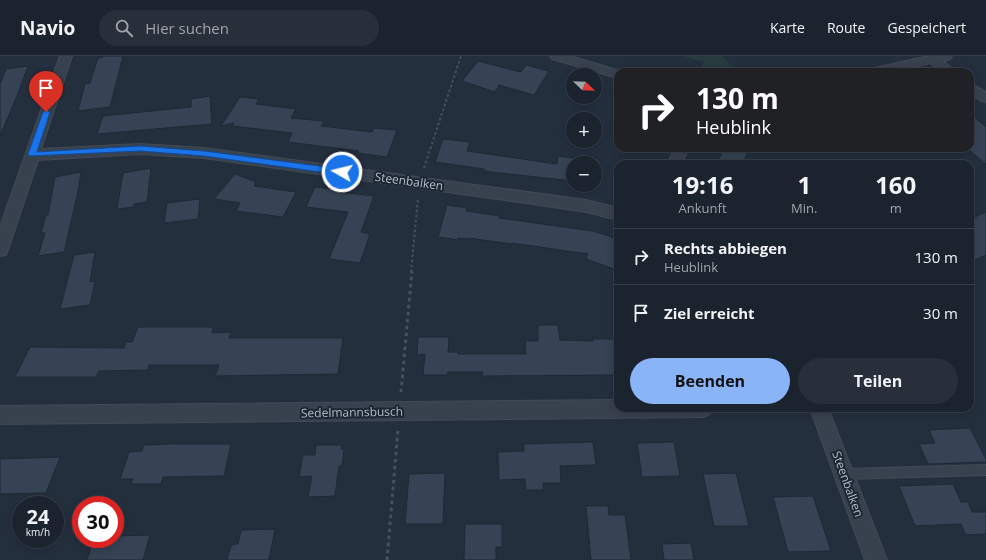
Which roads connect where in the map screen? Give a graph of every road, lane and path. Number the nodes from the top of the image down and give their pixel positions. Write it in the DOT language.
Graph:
graph roads {
  1 [pos="66,56"];
  2 [pos="461,56"];
  3 [pos="556,56"];
  4 [pos="946,56"];
  5 [pos="934,60"];
  6 [pos="894,68"];
  7 [pos="945,68"];
  8 [pos="614,73"];
  9 [pos="974,89"];
  10 [pos="986,98"];
  11 [pos="32,154"];
  12 [pos="419,182"];
  13 [pos="614,213"];
  14 [pos="0,250"];
  15 [pos="614,409"];
  16 [pos="399,412"];
  17 [pos="821,412"];
  18 [pos="0,415"];
  19 [pos="986,470"];
  20 [pos="844,474"];
  21 [pos="387,560"];
  22 [pos="876,560"];
  1 -- 11 [label="street"];
  2 -- 12 [label="path"];
  3 -- 8 [label="street"];
  4 -- 5 [label="street"];
  5 -- 6 [label="street"];
  5 -- 7 [label="street"];
  9 -- 10 [label="street"];
  11 -- 12 [label="street, Steenbalken"];
  11 -- 14 [label="street"];
  12 -- 13 [label="street, Steenbalken"];
  12 -- 16 [label="path"];
  15 -- 16 [label="street, Sedelmannsbusch"];
  16 -- 18 [label="street, Sedelmannsbusch"];
  16 -- 21 [label="path"];
  17 -- 20 [label="street, Steenbalken"];
  19 -- 20 [label="lane"];
  20 -- 22 [label="street, Steenbalken"];
}
